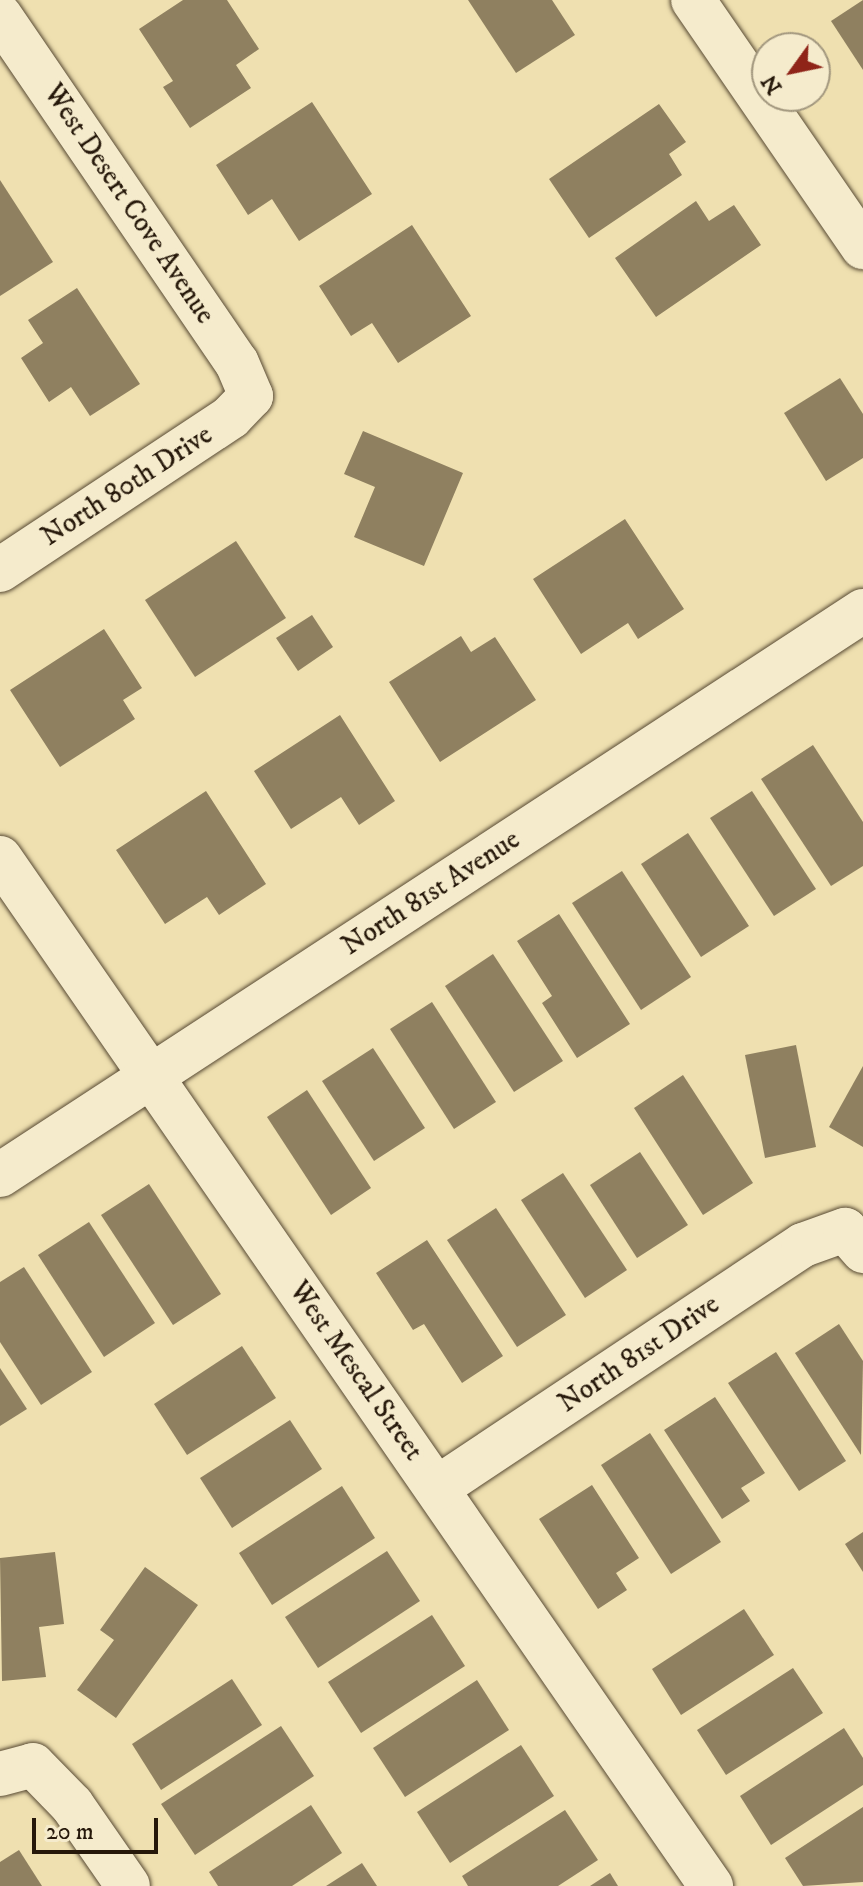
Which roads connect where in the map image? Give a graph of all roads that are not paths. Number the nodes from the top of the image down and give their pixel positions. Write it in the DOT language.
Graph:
graph roads {
  1 [pos="693,0"];
  2 [pos="0,16"];
  3 [pos="863,247"];
  4 [pos="251,396"];
  5 [pos="0,570"];
  6 [pos="863,611"];
  7 [pos="0,858"];
  8 [pos="151,1076"];
  9 [pos="0,1175"];
  10 [pos="854,1241"];
  11 [pos="437,1488"];
  12 [pos="17,1770"];
  13 [pos="128,1886"];
  14 [pos="711,1886"];
  1 -- 3 [label="street"];
  2 -- 4 [label="street, West Desert Cove Avenue"];
  4 -- 5 [label="street, North 80th Drive"];
  6 -- 8 [label="street, North 81st Avenue"];
  7 -- 8 [label="street, West Mescal Street"];
  8 -- 9 [label="street, North 81st Avenue"];
  8 -- 11 [label="street, West Mescal Street"];
  10 -- 11 [label="street, North 81st Drive"];
  11 -- 14 [label="street, West Mescal Street"];
  12 -- 13 [label="street"];
}
